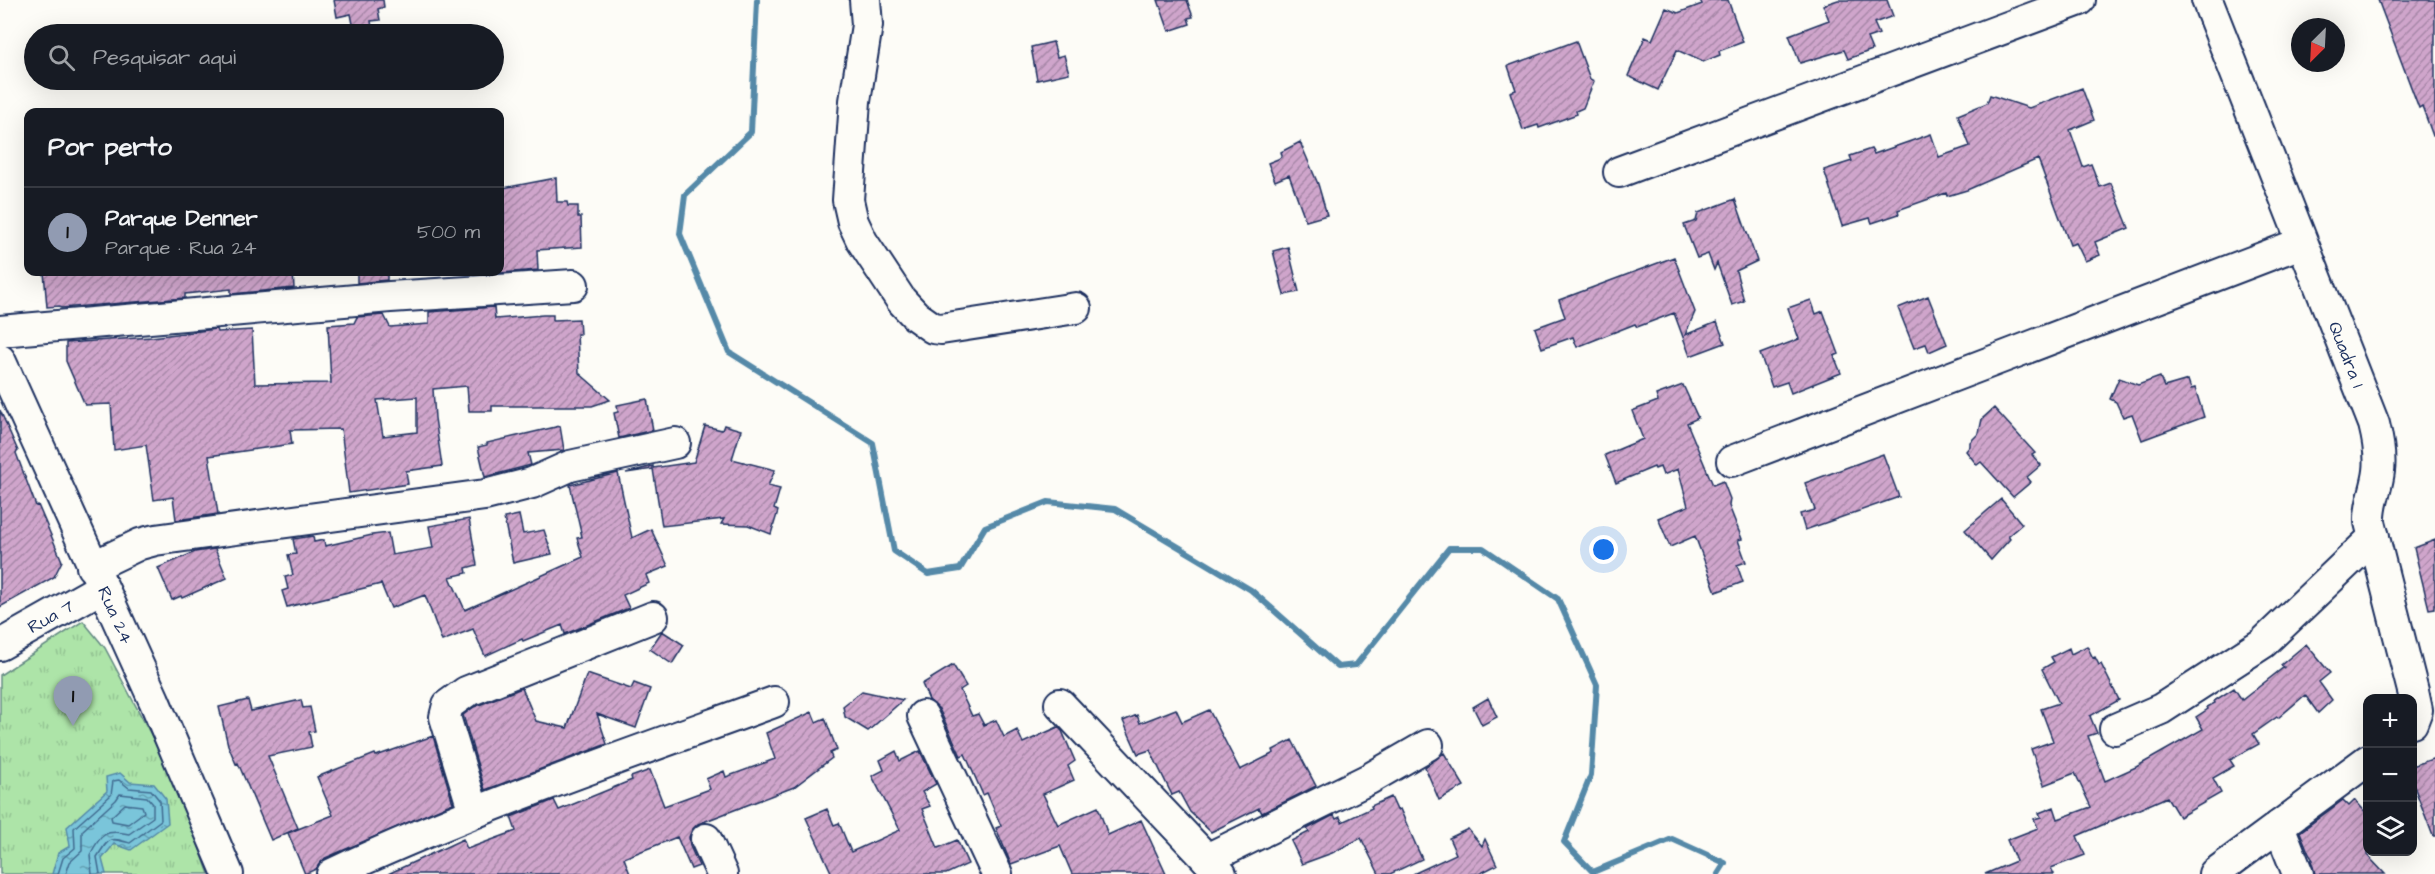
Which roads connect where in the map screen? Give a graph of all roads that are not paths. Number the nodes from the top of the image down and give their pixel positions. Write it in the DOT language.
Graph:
graph roads {
  1 [pos="865,0"];
  2 [pos="2080,0"];
  3 [pos="2207,0"];
  4 [pos="1619,172"];
  5 [pos="2301,243"];
  6 [pos="573,285"];
  7 [pos="1076,308"];
  8 [pos="0,331"];
  9 [pos="0,360"];
  10 [pos="675,443"];
  11 [pos="1732,460"];
  12 [pos="2374,537"];
  13 [pos="97,577"];
  14 [pos="652,617"];
  15 [pos="0,645"];
  16 [pos="2414,694"];
  17 [pos="774,702"];
  18 [pos="1060,704"];
  19 [pos="923,716"];
  20 [pos="2115,729"];
  21 [pos="1428,745"];
  22 [pos="2363,763"];
  23 [pos="474,812"];
  24 [pos="2279,826"];
  25 [pos="706,839"];
  26 [pos="1214,867"];
  27 [pos="228,874"];
  28 [pos="332,874"];
  29 [pos="722,874"];
  30 [pos="997,874"];
  31 [pos="2214,874"];
  32 [pos="2298,874"];
  1 -- 7 [label="street"];
  2 -- 4 [label="street"];
  3 -- 5 [label="street, Quadra 1"];
  5 -- 11 [label="street"];
  5 -- 12 [label="street, Quadra 1"];
  6 -- 8 [label="street"];
  9 -- 13 [label="street, Rua 24"];
  10 -- 13 [label="street, Rua 7"];
  12 -- 16 [label="street, Quadra 1"];
  12 -- 20 [label="street"];
  13 -- 15 [label="street, Rua 7"];
  13 -- 27 [label="street, Rua 24"];
  14 -- 23 [label="street"];
  17 -- 23 [label="street"];
  18 -- 26 [label="street"];
  19 -- 30 [label="street"];
  21 -- 26 [label="street"];
  22 -- 24 [label="street"];
  23 -- 28 [label="street"];
  24 -- 31 [label="street"];
  24 -- 32 [label="street"];
  25 -- 29 [label="street"];
}
